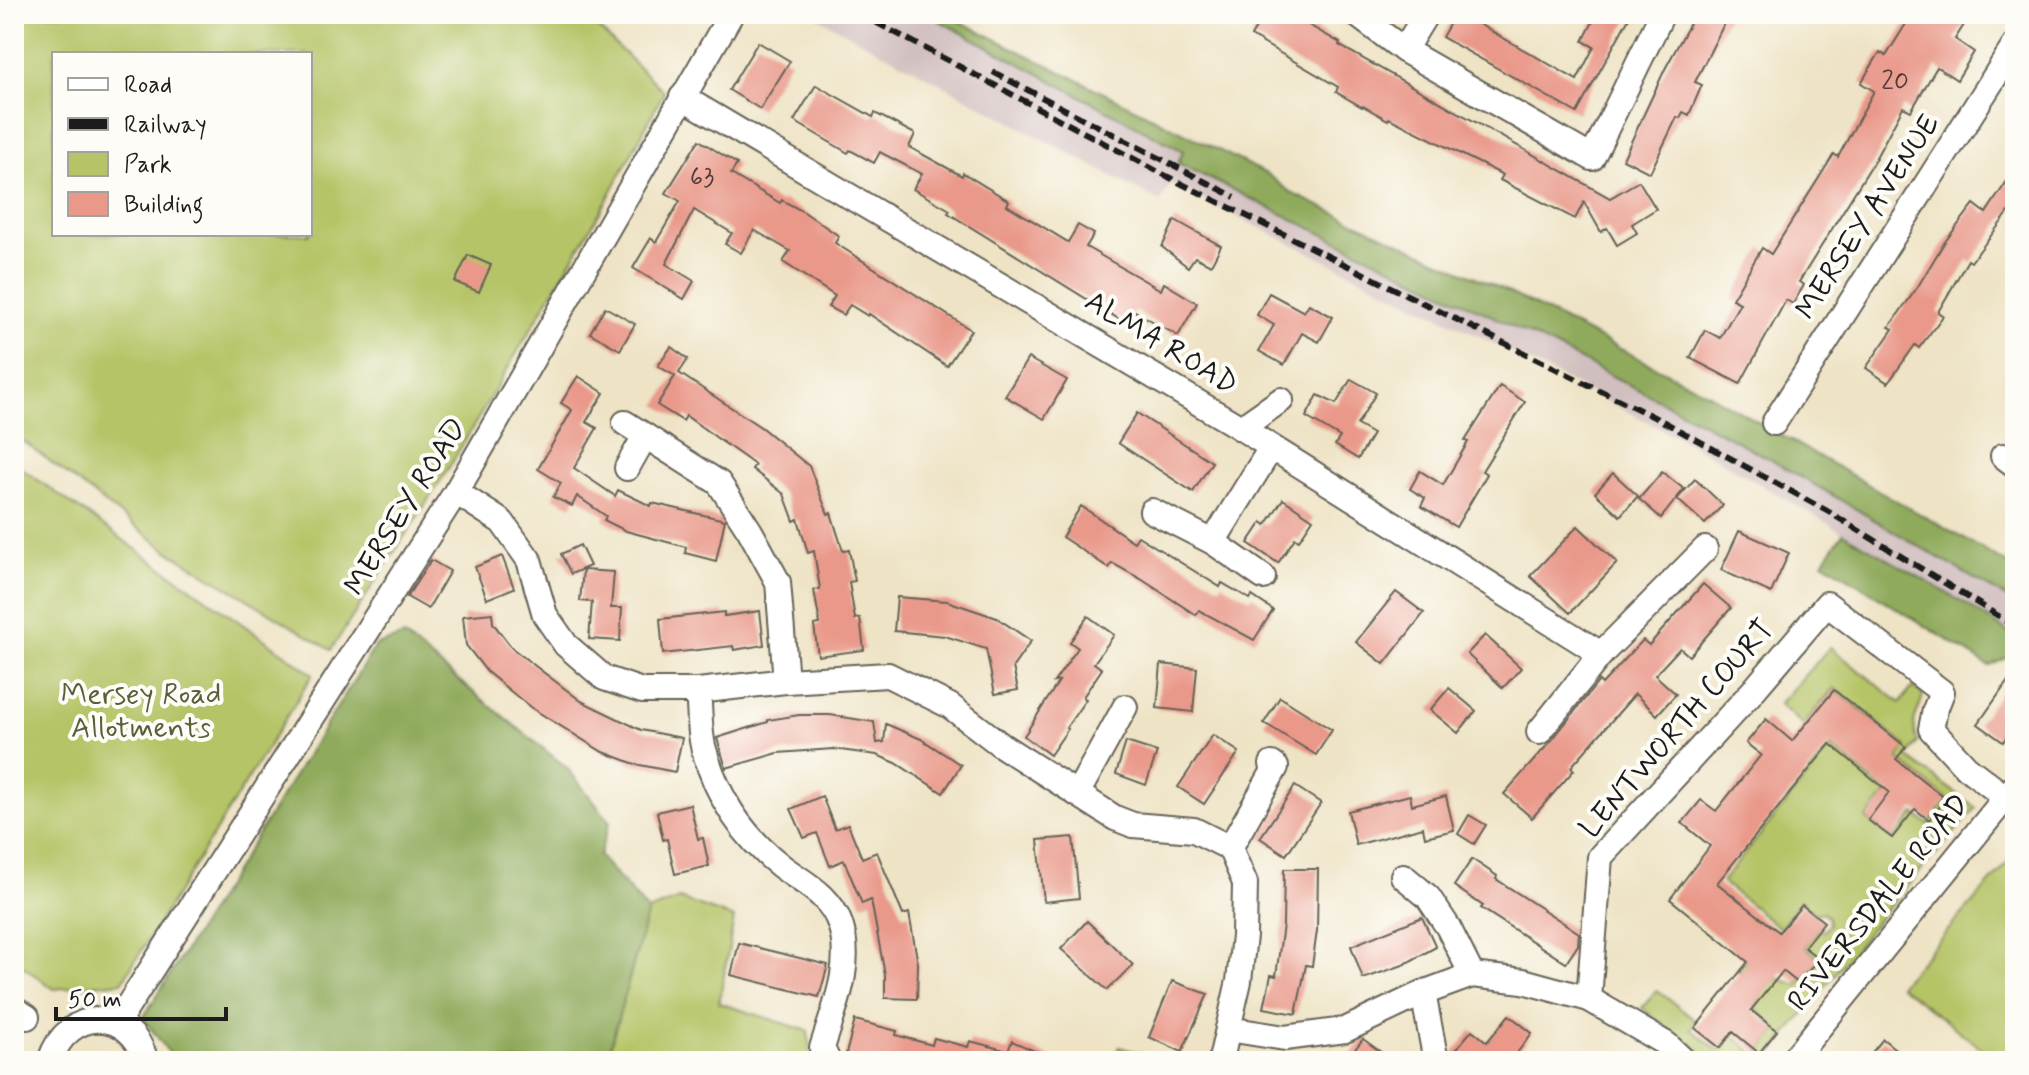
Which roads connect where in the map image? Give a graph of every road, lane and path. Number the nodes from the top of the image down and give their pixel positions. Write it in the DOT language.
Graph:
graph roads {
  1 [pos="731,14"];
  2 [pos="1356,14"];
  3 [pos="1426,14"];
  4 [pos="1662,14"];
  5 [pos="2015,45"];
  6 [pos="1404,50"];
  7 [pos="682,97"];
  8 [pos="1281,400"];
  9 [pos="1774,423"];
  10 [pos="1241,428"];
  11 [pos="1271,448"];
  12 [pos="627,468"];
  13 [pos="456,492"];
  14 [pos="1152,511"];
  15 [pos="1213,542"];
  16 [pos="1705,549"];
  17 [pos="1263,577"];
  18 [pos="1601,654"];
  19 [pos="786,681"];
  20 [pos="698,691"];
  21 [pos="1125,707"];
  22 [pos="1539,732"];
  23 [pos="1272,764"];
  24 [pos="2010,792"];
  25 [pos="1077,794"];
  26 [pos="1230,848"];
  27 [pos="1403,876"];
  28 [pos="1472,975"];
  29 [pos="1423,993"];
  30 [pos="1589,999"];
  31 [pos="117,1023"];
  32 [pos="1228,1029"];
  33 [pos="1222,1055"];
  34 [pos="50,1061"];
  35 [pos="146,1061"];
  36 [pos="828,1061"];
  37 [pos="1436,1061"];
  38 [pos="1684,1061"];
  39 [pos="1792,1061"];
  1 -- 7 [label="street, MERSEY ROAD"];
  2 -- 6 [label="street"];
  3 -- 6 [label="street"];
  4 -- 6 [label="street"];
  5 -- 9 [label="street, MERSEY AVENUE"];
  7 -- 10 [label="street, ALMA ROAD"];
  7 -- 13 [label="street, MERSEY ROAD"];
  8 -- 10 [label="street"];
  10 -- 11 [label="street, ALMA ROAD"];
  11 -- 15 [label="street"];
  11 -- 18 [label="street, ALMA ROAD"];
  12 -- 19 [label="street"];
  13 -- 20 [label="street"];
  13 -- 31 [label="street, MERSEY ROAD"];
  14 -- 15 [label="street"];
  15 -- 17 [label="street"];
  16 -- 18 [label="street"];
  18 -- 22 [label="street"];
  19 -- 20 [label="street"];
  19 -- 25 [label="street"];
  20 -- 36 [label="street"];
  21 -- 25 [label="street"];
  23 -- 26 [label="street"];
  24 -- 30 [label="street, LENTWORTH COURT"];
  24 -- 39 [label="street, RIVERSDALE ROAD"];
  25 -- 26 [label="street"];
  26 -- 32 [label="street"];
  27 -- 28 [label="street"];
  28 -- 29 [label="street"];
  28 -- 30 [label="street"];
  29 -- 32 [label="street"];
  29 -- 37 [label="street"];
  30 -- 38 [label="street"];
  31 -- 34 [label="street"];
  31 -- 35 [label="street"];
  32 -- 33 [label="street"];
}
